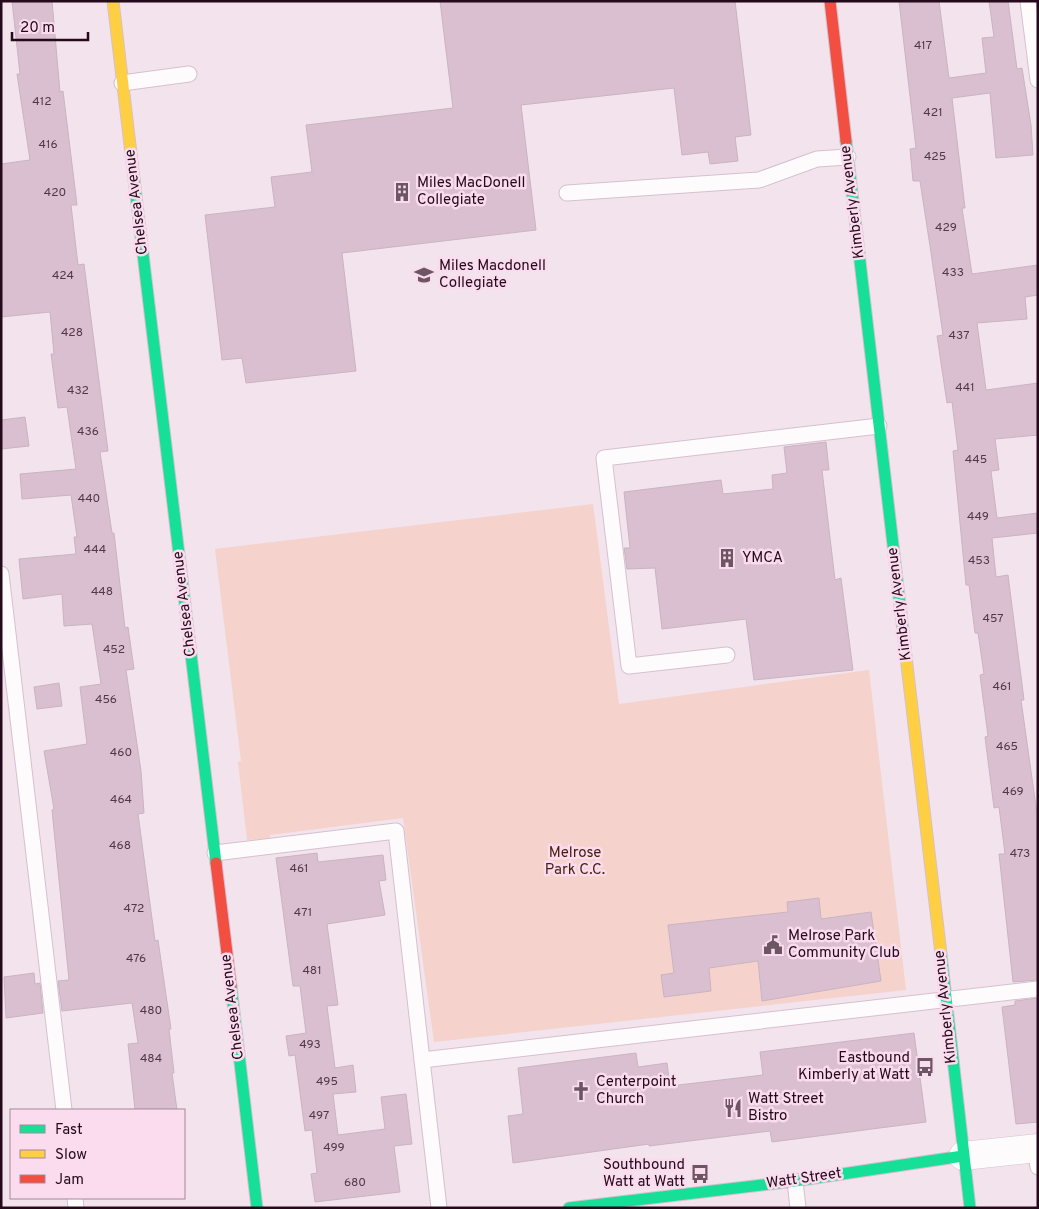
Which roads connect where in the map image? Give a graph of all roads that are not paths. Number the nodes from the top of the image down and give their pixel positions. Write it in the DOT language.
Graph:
graph roads {
  1 [pos="113,1"];
  2 [pos="830,1"];
  3 [pos="1028,1"];
  4 [pos="189,74"];
  5 [pos="1038,80"];
  6 [pos="122,83"];
  7 [pos="848,157"];
  8 [pos="567,193"];
  9 [pos="879,426"];
  10 [pos="1,574"];
  11 [pos="727,655"];
  12 [pos="215,853"];
  13 [pos="1038,989"];
  14 [pos="946,999"];
  15 [pos="422,1060"];
  16 [pos="64,1109"];
  17 [pos="1037,1154"];
  18 [pos="963,1156"];
  19 [pos="795,1181"];
  20 [pos="619,1205"];
  21 [pos="257,1208"];
  22 [pos="439,1208"];
  23 [pos="570,1208"];
  24 [pos="798,1208"];
  25 [pos="970,1208"];
  1 -- 6 [label="street, Chelsea Avenue"];
  2 -- 7 [label="street, Kimberly Avenue"];
  3 -- 5 [label="lane"];
  4 -- 6 [label="lane"];
  6 -- 12 [label="street, Chelsea Avenue"];
  7 -- 8 [label="lane"];
  7 -- 9 [label="street, Kimberly Avenue"];
  9 -- 11 [label="lane"];
  9 -- 14 [label="street, Kimberly Avenue"];
  10 -- 16 [label="lane"];
  12 -- 15 [label="lane"];
  12 -- 21 [label="street, Chelsea Avenue"];
  13 -- 14 [label="lane"];
  14 -- 15 [label="lane"];
  14 -- 18 [label="street, Kimberly Avenue"];
  15 -- 22 [label="lane"];
  17 -- 18 [label="street, Watt Street"];
  18 -- 19 [label="street, Watt Street"];
  18 -- 25 [label="street, Kimberly Avenue"];
  19 -- 20 [label="street, Watt Street"];
  19 -- 24 [label="lane"];
  20 -- 23 [label="street, Watt Street"];
}
